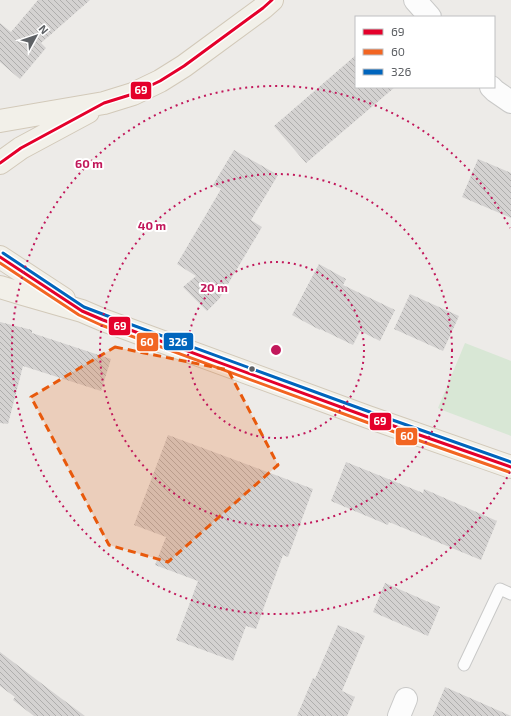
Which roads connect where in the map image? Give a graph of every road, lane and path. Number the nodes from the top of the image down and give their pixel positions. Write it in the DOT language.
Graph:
graph roads {
  1 [pos="272,0"];
  2 [pos="415,0"];
  3 [pos="429,16"];
  4 [pos="492,88"];
  5 [pos="511,102"];
  6 [pos="104,103"];
  7 [pos="0,121"];
  8 [pos="0,163"];
  9 [pos="0,257"];
  10 [pos="0,286"];
  11 [pos="82,311"];
  12 [pos="511,467"];
  13 [pos="511,594"];
  14 [pos="464,665"];
  1 -- 6 [label="main road"];
  2 -- 3 [label="street"];
  4 -- 5 [label="street"];
  6 -- 7 [label="main road"];
  6 -- 8 [label="main road"];
  9 -- 11 [label="main road"];
  10 -- 11 [label="main road"];
  11 -- 12 [label="main road"];
  13 -- 14 [label="lane"];
}
